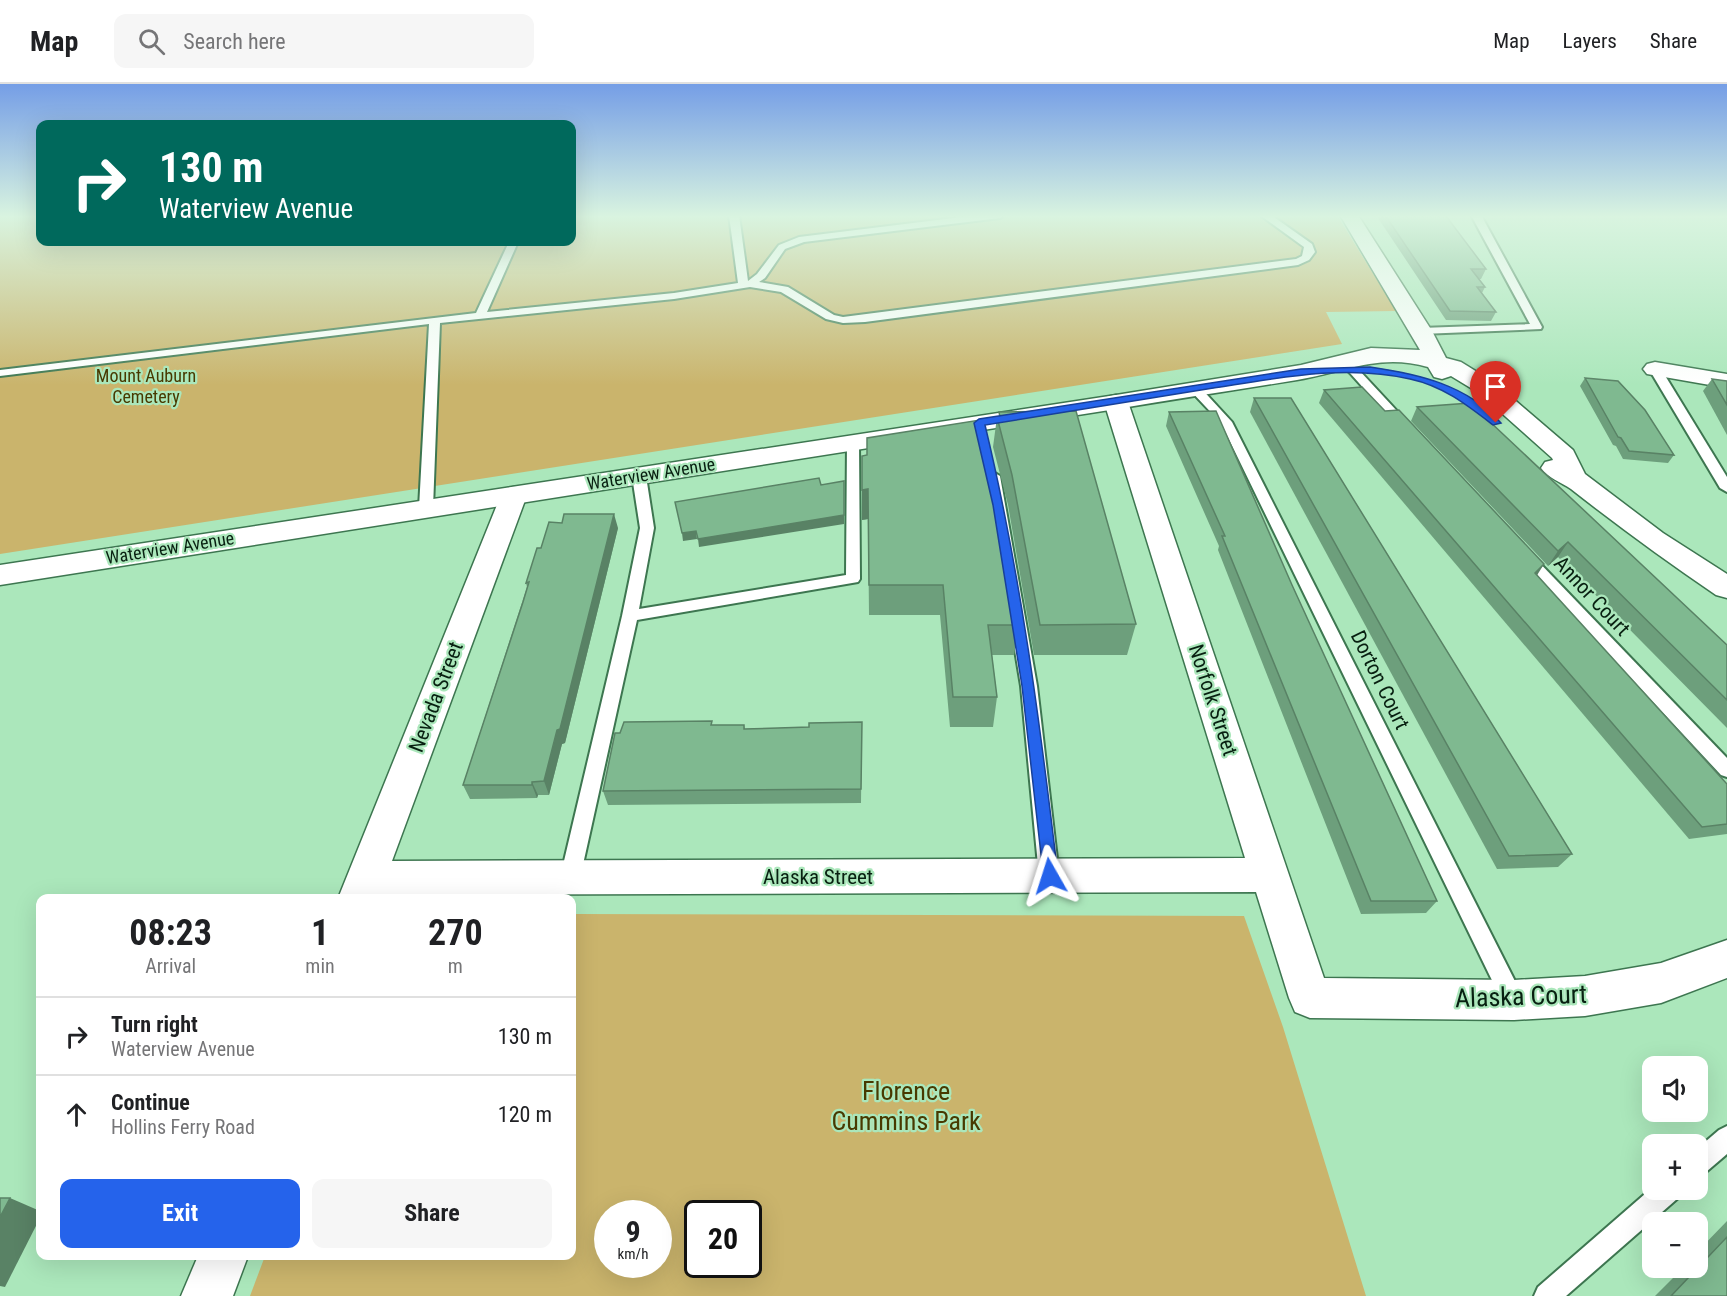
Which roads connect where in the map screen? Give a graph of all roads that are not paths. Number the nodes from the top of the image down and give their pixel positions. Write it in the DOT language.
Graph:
graph roads {
  1 [pos="500,272"];
  2 [pos="744,272"];
  3 [pos="764,272"];
  4 [pos="1227,272"];
  5 [pos="1385,272"];
  6 [pos="1506,272"];
  7 [pos="746,284"];
  8 [pos="480,315"];
  9 [pos="435,320"];
  10 [pos="1422,331"];
  11 [pos="1655,369"];
  12 [pos="1354,371"];
  13 [pos="1301,372"];
  14 [pos="0,373"];
  15 [pos="1440,378"];
  16 [pos="1727,381"];
  17 [pos="1194,388"];
  18 [pos="1116,402"];
  19 [pos="1416,438"];
  20 [pos="853,442"];
  21 [pos="989,459"];
  22 [pos="639,476"];
  23 [pos="1727,488"];
  24 [pos="514,495"];
  25 [pos="426,508"];
  26 [pos="1519,549"];
  27 [pos="0,575"];
  28 [pos="1727,588"];
  29 [pos="630,616"];
  30 [pos="1727,770"];
  31 [pos="1270,875"];
  32 [pos="1050,876"];
  33 [pos="570,878"];
  34 [pos="362,888"];
  35 [pos="1727,959"];
  36 [pos="1310,998"];
  37 [pos="1514,1000"];
  38 [pos="1727,1138"];
  39 [pos="1708,1155"];
  40 [pos="1656,1200"];
  41 [pos="221,1260"];
  42 [pos="207,1296"];
  43 [pos="1546,1296"];
  1 -- 8 [label="lane"];
  2 -- 7 [label="lane"];
  3 -- 7 [label="lane"];
  4 -- 7 [label="lane"];
  5 -- 10 [label="street"];
  6 -- 10 [label="lane"];
  7 -- 8 [label="lane"];
  8 -- 9 [label="lane"];
  9 -- 14 [label="lane"];
  9 -- 25 [label="lane"];
  10 -- 15 [label="street"];
  11 -- 16 [label="street"];
  11 -- 23 [label="lane"];
  12 -- 13 [label="street, Waterview Avenue"];
  12 -- 15 [label="street, Waterview Avenue"];
  12 -- 19 [label="lane"];
  13 -- 15 [label="street, Waterview Avenue"];
  13 -- 17 [label="street, Waterview Avenue"];
  15 -- 28 [label="street"];
  17 -- 18 [label="street, Waterview Avenue"];
  17 -- 37 [label="lane, Dorton Court"];
  18 -- 20 [label="street, Waterview Avenue"];
  18 -- 31 [label="street, Norfolk Street"];
  20 -- 22 [label="street, Waterview Avenue"];
  20 -- 29 [label="lane"];
  21 -- 32 [label="lane"];
  22 -- 24 [label="street, Waterview Avenue"];
  22 -- 29 [label="lane"];
  24 -- 25 [label="street, Waterview Avenue"];
  24 -- 34 [label="street, Nevada Street"];
  25 -- 27 [label="street, Waterview Avenue"];
  26 -- 30 [label="lane, Annor Court"];
  29 -- 33 [label="lane"];
  31 -- 32 [label="street, Alaska Street"];
  31 -- 36 [label="street, Norfolk Street"];
  32 -- 33 [label="street, Alaska Street"];
  33 -- 34 [label="street, Alaska Street"];
  35 -- 37 [label="street, Alaska Court"];
  36 -- 37 [label="street, Alaska Court"];
  38 -- 39 [label="lane"];
  40 -- 43 [label="lane"];
  41 -- 42 [label="street"];
}
